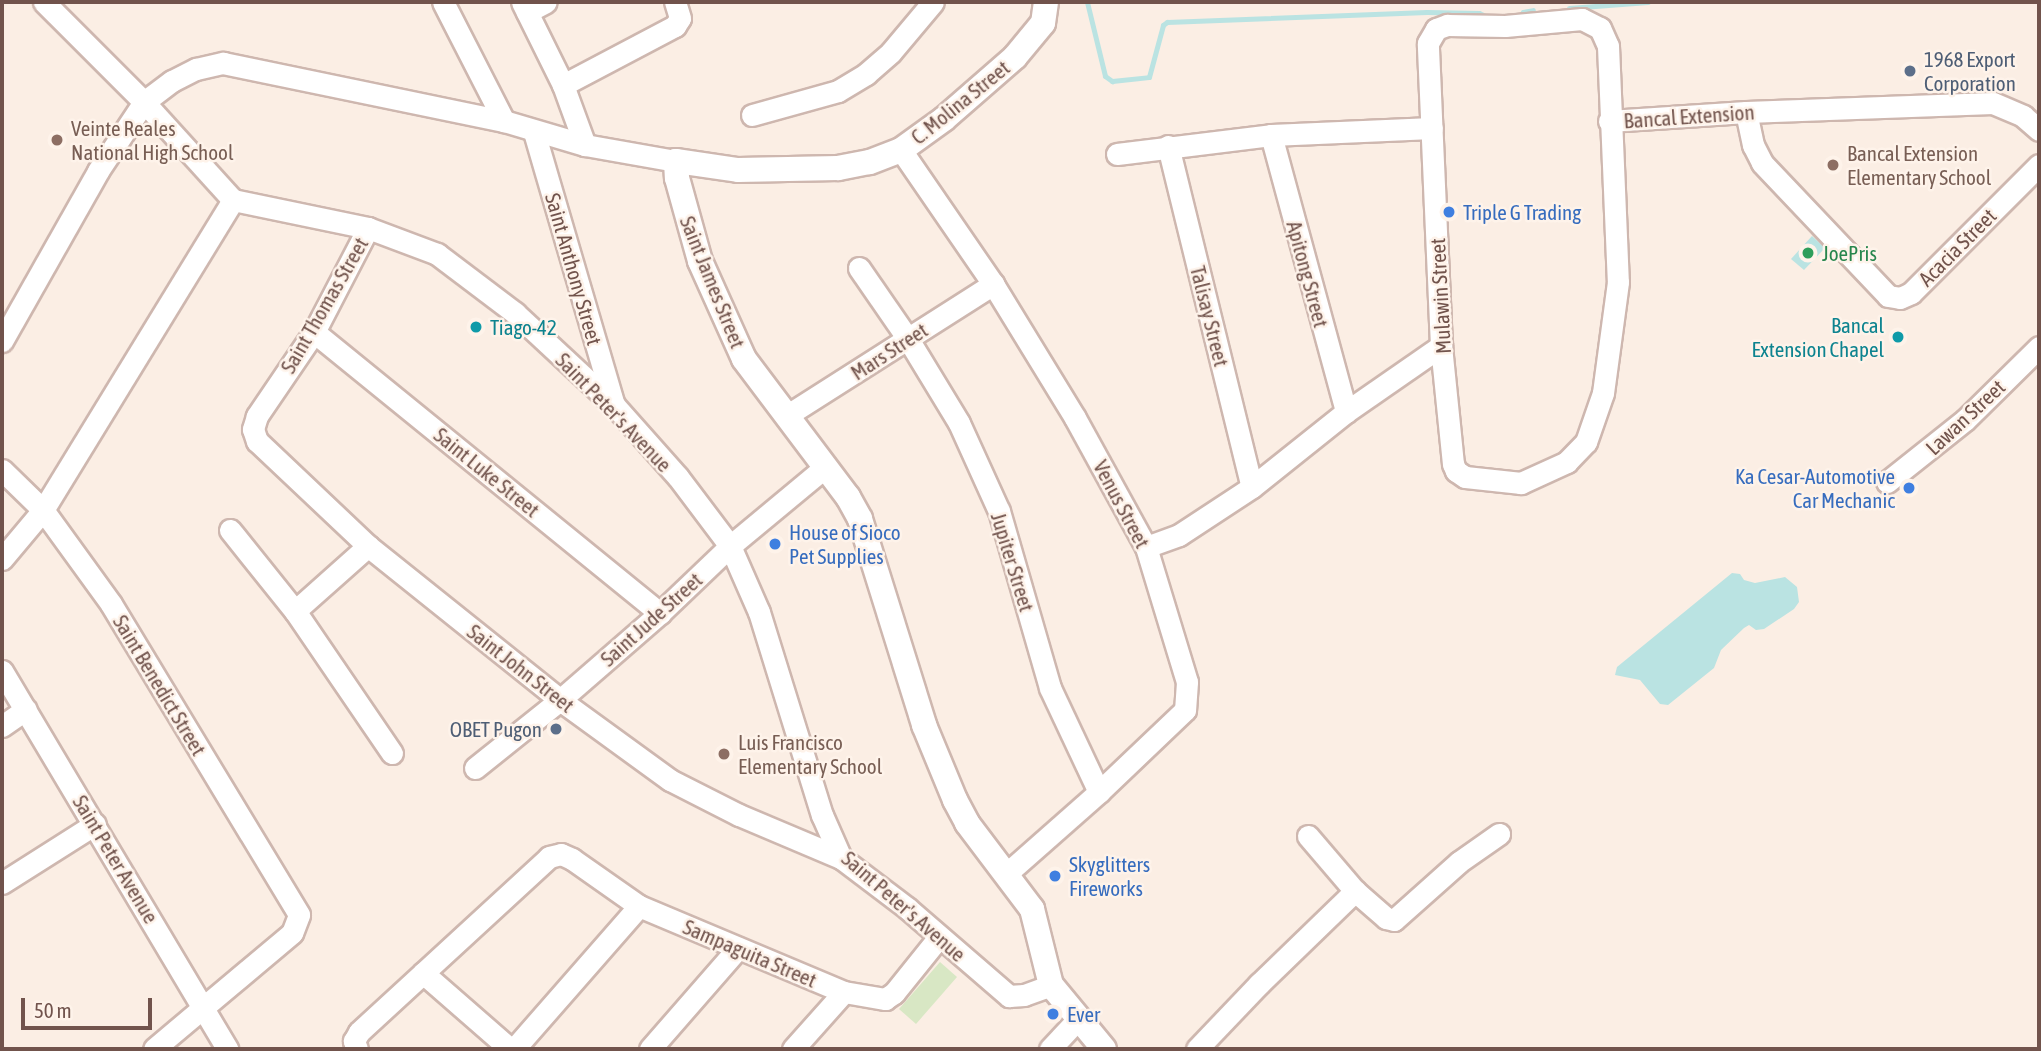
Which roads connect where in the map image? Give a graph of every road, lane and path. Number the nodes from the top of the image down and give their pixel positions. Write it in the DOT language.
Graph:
graph roads {
  1 [pos="44,2"];
  2 [pos="443,2"];
  3 [pos="675,2"];
  4 [pos="933,2"];
  5 [pos="1046,2"];
  6 [pos="532,5"];
  7 [pos="1560,11"];
  8 [pos="563,85"];
  9 [pos="144,102"];
  10 [pos="1746,111"];
  11 [pos="752,115"];
  12 [pos="504,121"];
  13 [pos="1609,121"];
  14 [pos="1432,128"];
  15 [pos="2039,130"];
  16 [pos="534,132"];
  17 [pos="1271,135"];
  18 [pos="585,145"];
  19 [pos="1168,146"];
  20 [pos="901,150"];
  21 [pos="1117,154"];
  22 [pos="676,161"];
  23 [pos="2039,165"];
  24 [pos="233,200"];
  25 [pos="369,228"];
  26 [pos="859,268"];
  27 [pos="993,284"];
  28 [pos="314,331"];
  29 [pos="908,339"];
  30 [pos="2,341"];
  31 [pos="1441,346"];
  32 [pos="2039,346"];
  33 [pos="614,405"];
  34 [pos="1346,412"];
  35 [pos="257,416"];
  36 [pos="786,416"];
  37 [pos="825,467"];
  38 [pos="2,470"];
  39 [pos="1887,482"];
  40 [pos="1252,487"];
  41 [pos="43,510"];
  42 [pos="230,530"];
  43 [pos="368,546"];
  44 [pos="730,546"];
  45 [pos="1146,547"];
  46 [pos="2,559"];
  47 [pos="295,611"];
  48 [pos="660,613"];
  49 [pos="2,671"];
  50 [pos="560,700"];
  51 [pos="26,709"];
  52 [pos="2,726"];
  53 [pos="392,753"];
  54 [pos="475,768"];
  55 [pos="1099,792"];
  56 [pos="95,824"];
  57 [pos="1499,834"];
  58 [pos="1308,836"];
  59 [pos="841,858"];
  60 [pos="1007,873"];
  61 [pos="2,883"];
  62 [pos="1355,891"];
  63 [pos="639,906"];
  64 [pos="939,937"];
  65 [pos="738,948"];
  66 [pos="423,973"];
  67 [pos="1051,985"];
  68 [pos="844,992"];
  69 [pos="202,1006"];
  70 [pos="1078,1019"];
  71 [pos="356,1045"];
  72 [pos="154,1049"];
  73 [pos="227,1049"];
  74 [pos="512,1049"];
  75 [pos="650,1049"];
  76 [pos="793,1049"];
  77 [pos="1050,1049"];
  78 [pos="1104,1049"];
  79 [pos="1197,1049"];
  1 -- 9 [label="street"];
  2 -- 12 [label="street"];
  3 -- 8 [label="street"];
  4 -- 11 [label="street"];
  5 -- 20 [label="street, C. Molina Street"];
  6 -- 8 [label="street"];
  7 -- 13 [label="street, Bancal Extension"];
  7 -- 14 [label="street, Bancal Extension"];
  8 -- 18 [label="street"];
  9 -- 12 [label="street"];
  9 -- 24 [label="street"];
  9 -- 30 [label="street"];
  10 -- 13 [label="street, Bancal Extension"];
  10 -- 15 [label="street, Bancal Extension"];
  10 -- 23 [label="street, Acacia Street"];
  12 -- 16 [label="street"];
  13 -- 31 [label="street, Mulawin Street"];
  14 -- 17 [label="street"];
  14 -- 31 [label="street, Mulawin Street"];
  16 -- 18 [label="street"];
  16 -- 33 [label="street, Saint Anthony Street"];
  17 -- 19 [label="street"];
  17 -- 34 [label="street, Apitong Street"];
  18 -- 22 [label="street"];
  19 -- 21 [label="street"];
  19 -- 40 [label="street, Talisay Street"];
  20 -- 22 [label="street, C. Molina Street"];
  20 -- 27 [label="street, Venus Street"];
  22 -- 36 [label="street, Saint James Street"];
  24 -- 25 [label="street, Saint Peter's Avenue"];
  24 -- 41 [label="street"];
  25 -- 28 [label="street, Saint Thomas Street"];
  25 -- 33 [label="street, Saint Peter's Avenue"];
  26 -- 29 [label="street, Jupiter Street"];
  27 -- 29 [label="street, Mars Street"];
  27 -- 45 [label="street, Venus Street"];
  28 -- 35 [label="street, Saint Thomas Street"];
  28 -- 48 [label="street, Saint Luke Street"];
  29 -- 36 [label="street, Mars Street"];
  29 -- 55 [label="street, Jupiter Street"];
  31 -- 34 [label="street"];
  32 -- 39 [label="street, Lawan Street"];
  33 -- 44 [label="street, Saint Peter's Avenue"];
  34 -- 40 [label="street"];
  35 -- 43 [label="street, Saint John Street"];
  36 -- 37 [label="street, Saint James Street"];
  37 -- 44 [label="street, Saint Jude Street"];
  37 -- 60 [label="street, Saint James Street"];
  38 -- 41 [label="street, Saint Benedict Street"];
  40 -- 45 [label="street"];
  41 -- 46 [label="street"];
  41 -- 69 [label="street, Saint Benedict Street"];
  42 -- 47 [label="street"];
  43 -- 47 [label="street"];
  43 -- 50 [label="street, Saint John Street"];
  44 -- 48 [label="street, Saint Jude Street"];
  44 -- 59 [label="street, Saint Peter's Avenue"];
  45 -- 55 [label="street, Venus Street"];
  47 -- 53 [label="street"];
  48 -- 50 [label="street, Saint Jude Street"];
  49 -- 51 [label="street, Saint Peter Avenue"];
  50 -- 54 [label="street, Saint Jude Street"];
  50 -- 59 [label="street, Saint John Street"];
  51 -- 52 [label="street"];
  51 -- 56 [label="street, Saint Peter Avenue"];
  55 -- 60 [label="street, Venus Street"];
  56 -- 61 [label="street"];
  56 -- 69 [label="street, Saint Peter Avenue"];
  57 -- 62 [label="street"];
  58 -- 62 [label="street"];
  59 -- 64 [label="street, Saint Peter's Avenue"];
  60 -- 67 [label="street, Saint James Street"];
  62 -- 79 [label="street"];
  63 -- 65 [label="street, Sampaguita Street"];
  63 -- 66 [label="street, Sampaguita Street"];
  63 -- 74 [label="street"];
  64 -- 67 [label="street, Saint Peter's Avenue"];
  64 -- 68 [label="street, Sampaguita Street"];
  65 -- 68 [label="street, Sampaguita Street"];
  65 -- 75 [label="street"];
  66 -- 71 [label="street"];
  66 -- 74 [label="street"];
  67 -- 70 [label="street"];
  68 -- 76 [label="street"];
  69 -- 72 [label="street"];
  69 -- 73 [label="street, Saint Peter Avenue"];
  70 -- 77 [label="street"];
  70 -- 78 [label="street"];
}
